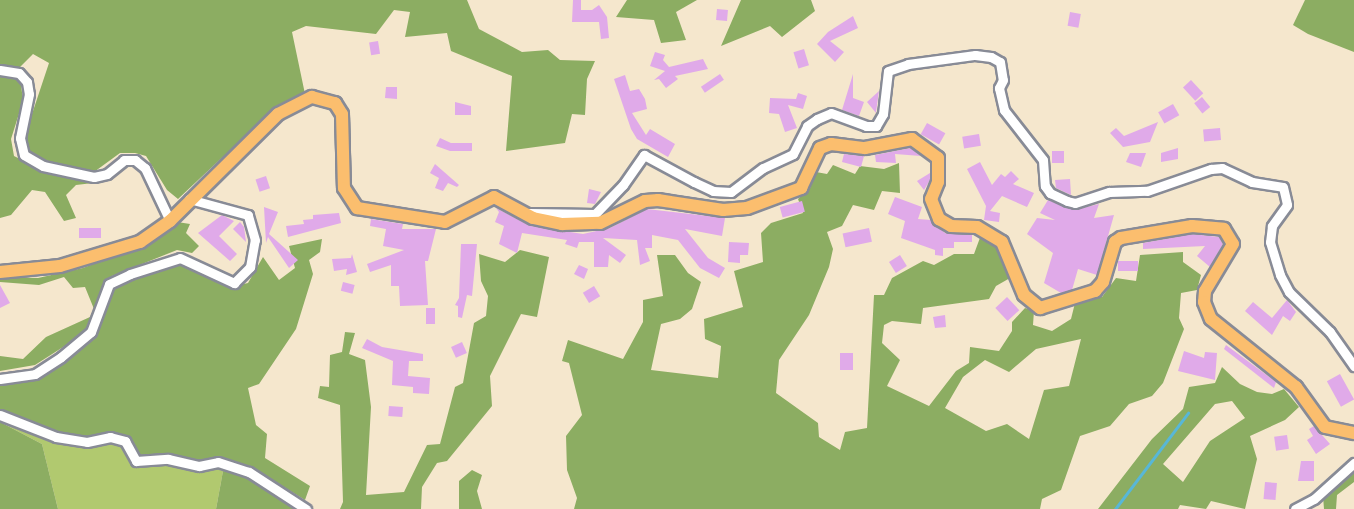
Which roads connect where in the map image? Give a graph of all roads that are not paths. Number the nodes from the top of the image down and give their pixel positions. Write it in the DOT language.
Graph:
graph roads {
  1 [pos="0,70"];
  2 [pos="189,199"];
  3 [pos="523,213"];
  4 [pos="170,221"];
  5 [pos="0,272"];
  6 [pos="1354,366"];
  7 [pos="0,379"];
  8 [pos="0,415"];
  9 [pos="1354,433"];
  10 [pos="1354,462"];
  11 [pos="306,509"];
  12 [pos="1295,509"];
  1 -- 4 [label="street"];
  2 -- 3 [label="main road"];
  2 -- 4 [label="main road"];
  2 -- 7 [label="street"];
  3 -- 6 [label="street"];
  3 -- 9 [label="main road"];
  4 -- 5 [label="main road"];
  8 -- 11 [label="street"];
  10 -- 12 [label="street"];
}
